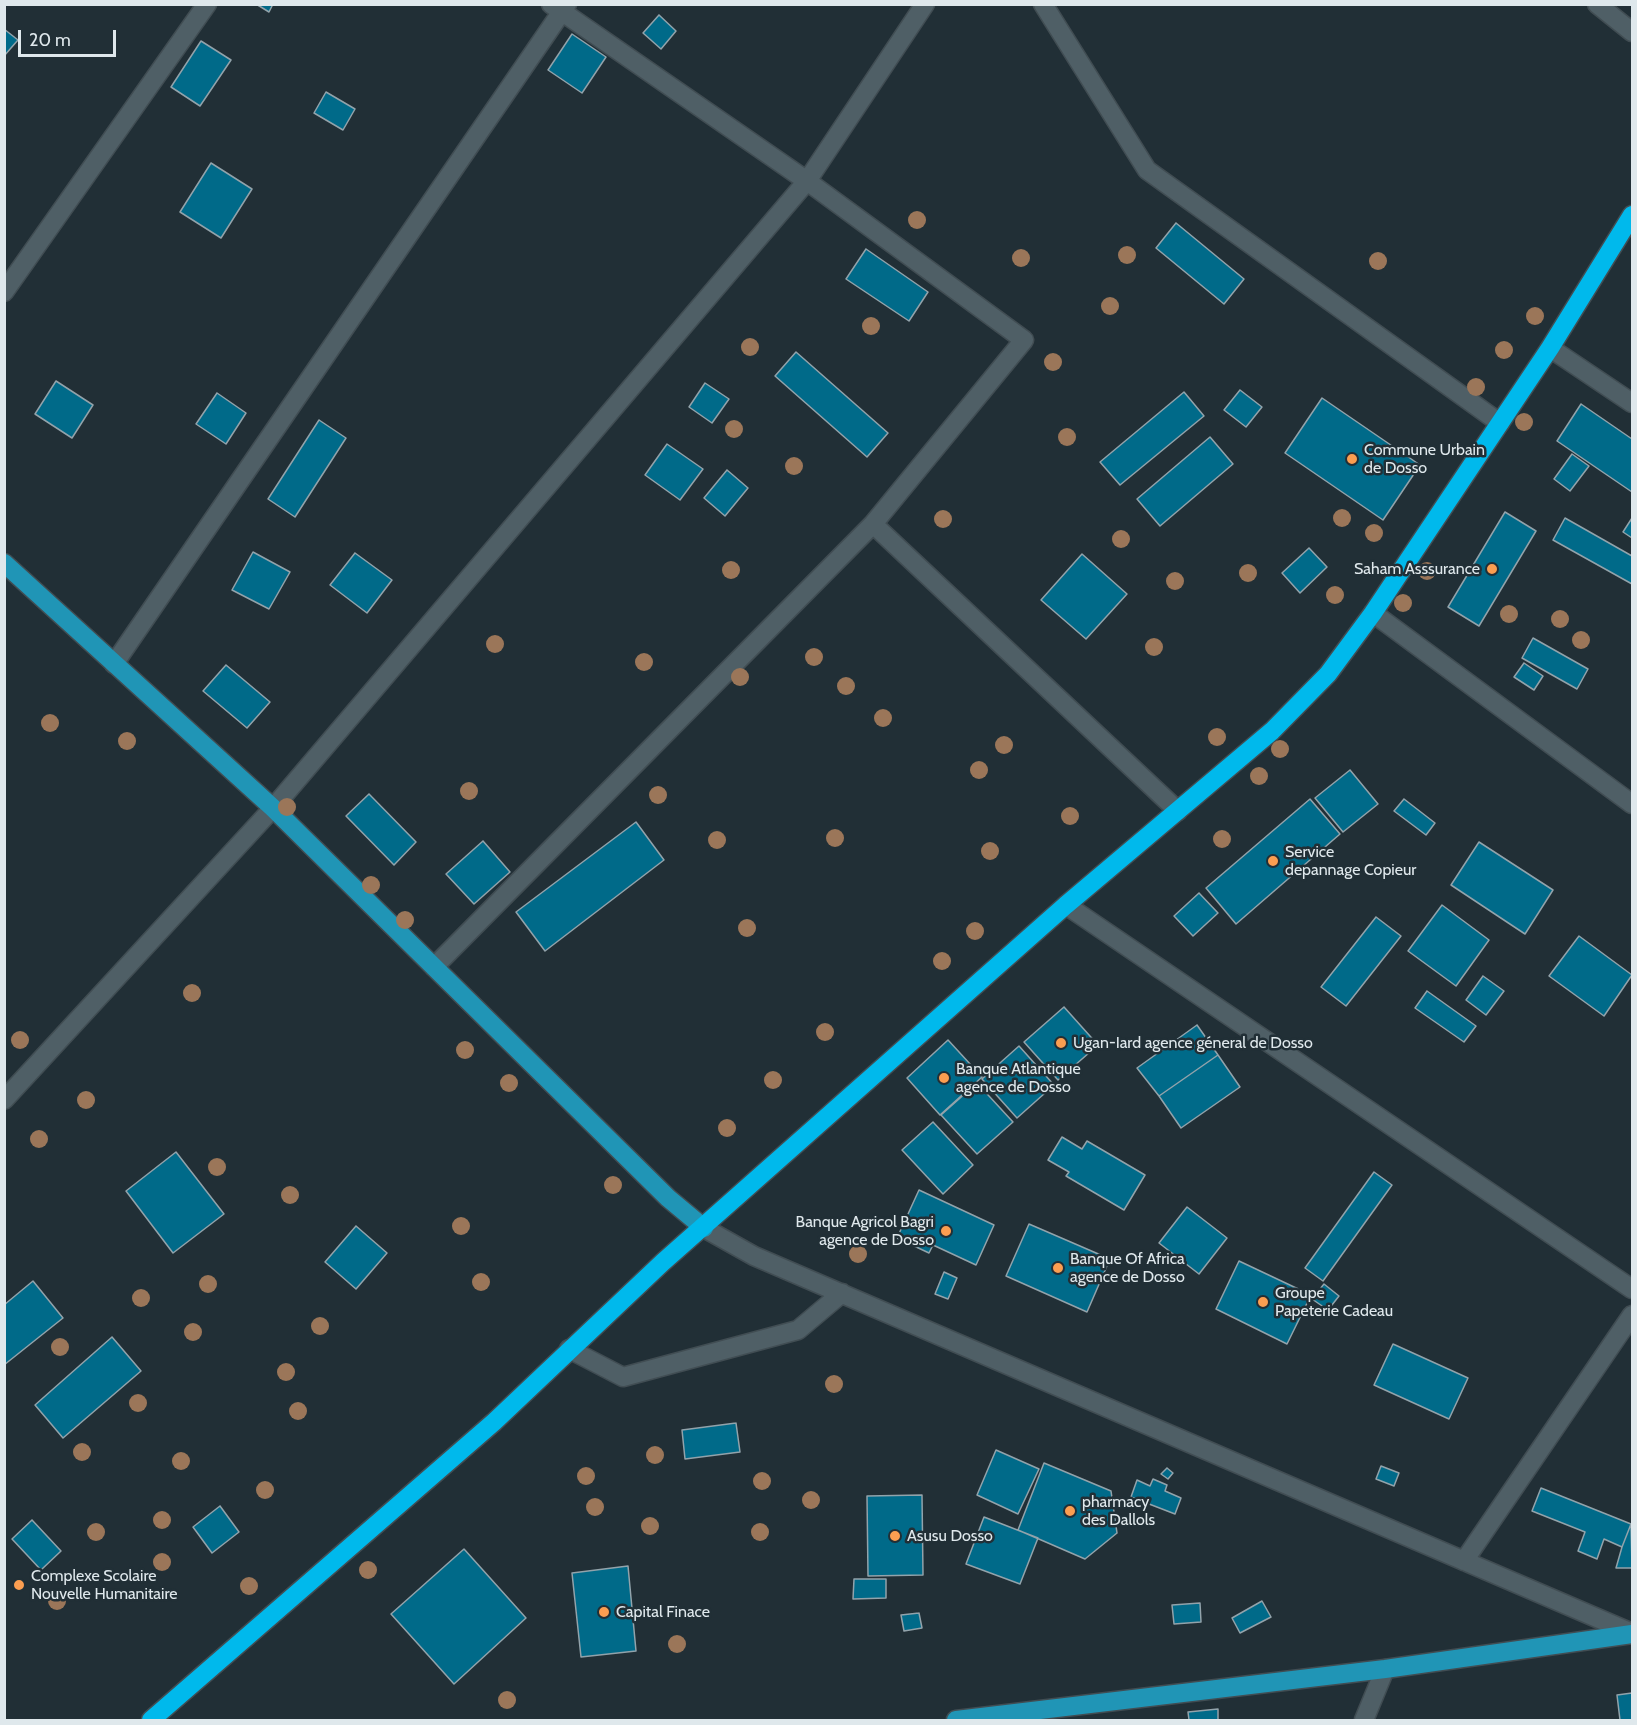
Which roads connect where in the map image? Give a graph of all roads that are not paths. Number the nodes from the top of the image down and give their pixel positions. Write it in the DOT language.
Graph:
graph roads {
  1 [pos="207,4"];
  2 [pos="925,4"];
  3 [pos="1043,4"];
  4 [pos="1597,4"];
  5 [pos="560,7"];
  6 [pos="1632,32"];
  7 [pos="807,181"];
  8 [pos="1632,215"];
  9 [pos="4,292"];
  10 [pos="1550,348"];
  11 [pos="1632,403"];
  12 [pos="1500,423"];
  13 [pos="873,524"];
  14 [pos="4,563"];
  15 [pos="1373,613"];
  16 [pos="114,664"];
  17 [pos="1632,804"];
  18 [pos="273,808"];
  19 [pos="1178,811"];
  20 [pos="1066,905"];
  21 [pos="434,967"];
  22 [pos="4,1100"];
  23 [pos="704,1228"];
  24 [pos="1632,1289"];
  25 [pos="842,1293"];
  26 [pos="1632,1315"];
  27 [pos="569,1349"];
  28 [pos="1464,1561"];
  29 [pos="1632,1634"];
  30 [pos="1385,1669"];
  31 [pos="982,1719"];
  32 [pos="151,1720"];
  33 [pos="956,1720"];
  34 [pos="1364,1720"];
  1 -- 9 [label="street"];
  2 -- 7 [label="street"];
  3 -- 12 [label="street"];
  4 -- 6 [label="street"];
  5 -- 7 [label="street"];
  5 -- 16 [label="street"];
  7 -- 13 [label="street"];
  7 -- 18 [label="street"];
  8 -- 10 [label="highway"];
  10 -- 11 [label="street"];
  10 -- 12 [label="highway"];
  12 -- 15 [label="highway"];
  13 -- 19 [label="street"];
  13 -- 21 [label="street"];
  14 -- 16 [label="main road"];
  15 -- 17 [label="street"];
  15 -- 19 [label="highway"];
  16 -- 18 [label="main road"];
  18 -- 21 [label="main road"];
  18 -- 22 [label="street"];
  19 -- 20 [label="highway"];
  20 -- 23 [label="highway"];
  20 -- 24 [label="street"];
  21 -- 23 [label="main road"];
  23 -- 25 [label="street"];
  23 -- 27 [label="highway"];
  25 -- 27 [label="street"];
  25 -- 28 [label="street"];
  26 -- 28 [label="street"];
  27 -- 32 [label="highway"];
  28 -- 29 [label="street"];
  29 -- 30 [label="main road"];
  30 -- 31 [label="main road"];
  30 -- 34 [label="street"];
  31 -- 33 [label="main road"];
}
